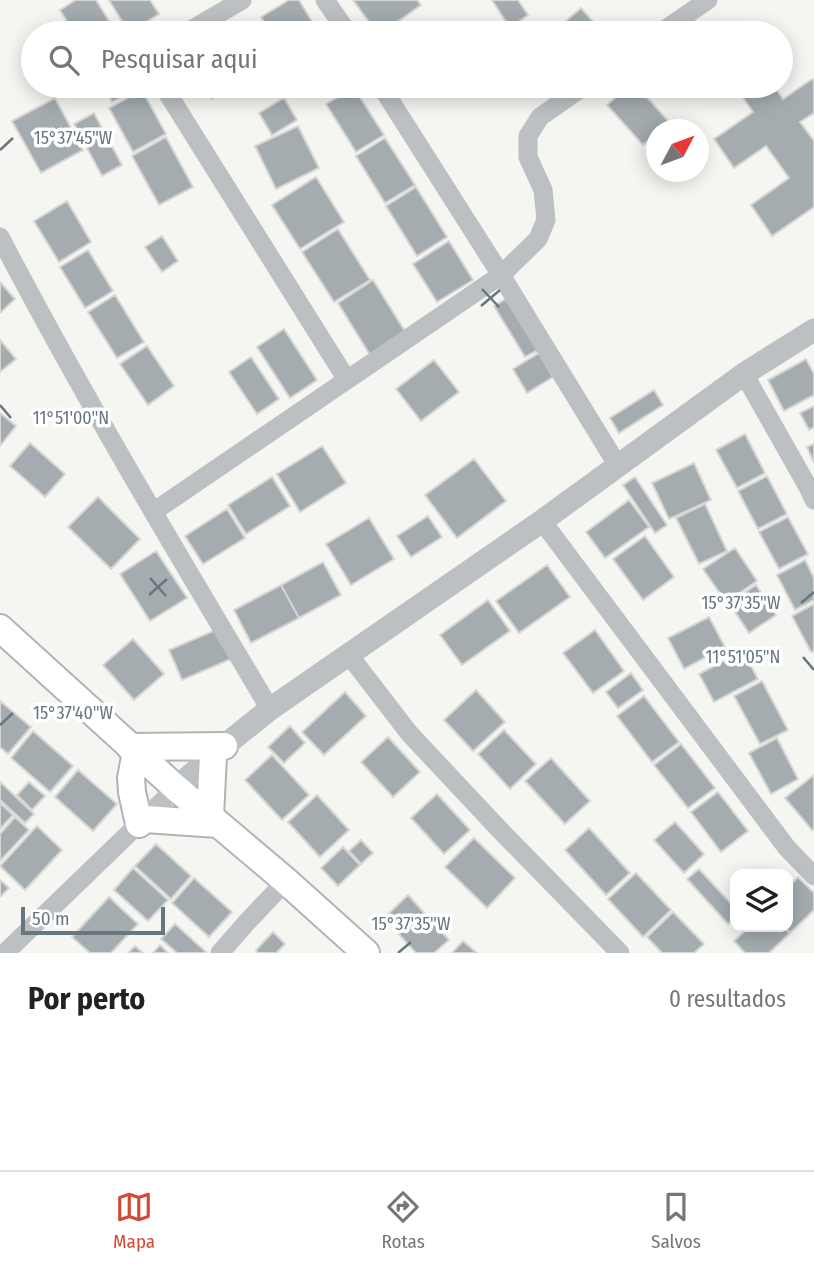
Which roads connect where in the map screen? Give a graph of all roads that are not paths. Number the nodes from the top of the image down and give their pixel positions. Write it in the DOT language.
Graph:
graph roads {
  1 [pos="242,0"];
  2 [pos="325,0"];
  3 [pos="708,0"];
  4 [pos="206,21"];
  5 [pos="340,21"];
  6 [pos="677,21"];
  7 [pos="171,98"];
  8 [pos="390,98"];
  9 [pos="567,98"];
  10 [pos="0,237"];
  11 [pos="501,275"];
  12 [pos="814,330"];
  13 [pos="744,374"];
  14 [pos="347,380"];
  15 [pos="618,466"];
  16 [pos="814,500"];
  17 [pos="153,512"];
  18 [pos="542,522"];
  19 [pos="0,628"];
  20 [pos="349,655"];
  21 [pos="270,709"];
  22 [pos="133,749"];
  23 [pos="218,750"];
  24 [pos="176,788"];
  25 [pos="142,821"];
  26 [pos="214,821"];
  27 [pos="814,876"];
  28 [pos="286,881"];
  29 [pos="5,953"];
  30 [pos="220,953"];
  31 [pos="366,953"];
  32 [pos="620,953"];
  1 -- 4 [label="street"];
  2 -- 5 [label="street"];
  3 -- 6 [label="street"];
  7 -- 14 [label="street"];
  8 -- 11 [label="street"];
  9 -- 11 [label="street"];
  10 -- 17 [label="street"];
  11 -- 14 [label="street"];
  11 -- 15 [label="street"];
  12 -- 13 [label="street"];
  13 -- 15 [label="street"];
  13 -- 16 [label="street"];
  14 -- 17 [label="street"];
  15 -- 18 [label="street"];
  17 -- 21 [label="street"];
  18 -- 20 [label="street"];
  18 -- 27 [label="street"];
  19 -- 22 [label="main road"];
  20 -- 21 [label="street"];
  20 -- 32 [label="street"];
  21 -- 23 [label="street"];
  22 -- 23 [label="main road"];
  22 -- 24 [label="main road"];
  22 -- 25 [label="main road"];
  23 -- 24 [label="street"];
  23 -- 26 [label="main road"];
  24 -- 25 [label="street"];
  24 -- 26 [label="main road"];
  25 -- 26 [label="main road"];
  25 -- 29 [label="street"];
  26 -- 28 [label="main road"];
  28 -- 30 [label="street"];
  28 -- 31 [label="main road"];
}
